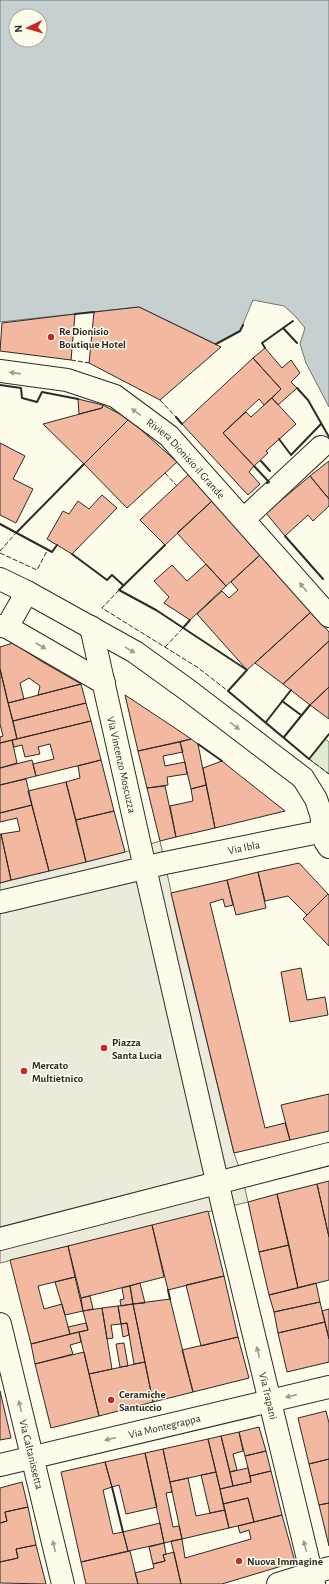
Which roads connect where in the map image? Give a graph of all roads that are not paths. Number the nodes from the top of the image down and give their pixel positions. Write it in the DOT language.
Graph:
graph roads {
  1 [pos="0,371"];
  2 [pos="321,447"];
  3 [pos="244,519"];
  4 [pos="0,579"];
  5 [pos="27,592"];
  6 [pos="329,616"];
  7 [pos="4,626"];
  8 [pos="91,627"];
  9 [pos="104,683"];
  10 [pos="327,836"];
  11 [pos="155,866"];
  12 [pos="0,902"];
  13 [pos="329,1154"];
  14 [pos="218,1182"];
  15 [pos="0,1239"];
  16 [pos="0,1324"];
  17 [pos="329,1387"];
  18 [pos="270,1401"];
  19 [pos="32,1458"];
  20 [pos="0,1465"];
  21 [pos="318,1575"];
  22 [pos="63,1584"];
  23 [pos="278,1584"];
  3 -- 1 [label="street, Riviera Dionisio il Grande, one-way"];
  2 -- 3 [label="street"];
  6 -- 3 [label="street, Riviera Dionisio il Grande, one-way"];
  4 -- 5 [label="street"];
  5 -- 7 [label="street"];
  5 -- 8 [label="street"];
  7 -- 9 [label="street, one-way"];
  8 -- 9 [label="street, Via Vincenzo Moscuzza"];
  8 -- 10 [label="street, one-way"];
  9 -- 11 [label="street, Via Vincenzo Moscuzza"];
  10 -- 11 [label="street, Via Ibla"];
  11 -- 12 [label="street, Via Ibla"];
  11 -- 14 [label="street, Via Vincenzo Moscuzza"];
  13 -- 14 [label="street"];
  14 -- 15 [label="street"];
  18 -- 14 [label="street, Via Trapani, one-way"];
  19 -- 16 [label="street, Via Caltanissetta, one-way"];
  17 -- 18 [label="street, Via Montegrappa, one-way"];
  18 -- 19 [label="street, Via Montegrappa, one-way"];
  21 -- 18 [label="street, Via Trapani, one-way"];
  19 -- 20 [label="street, Via Montegrappa"];
  22 -- 19 [label="street, Via Caltanissetta, one-way"];
  21 -- 23 [label="street"];
}
